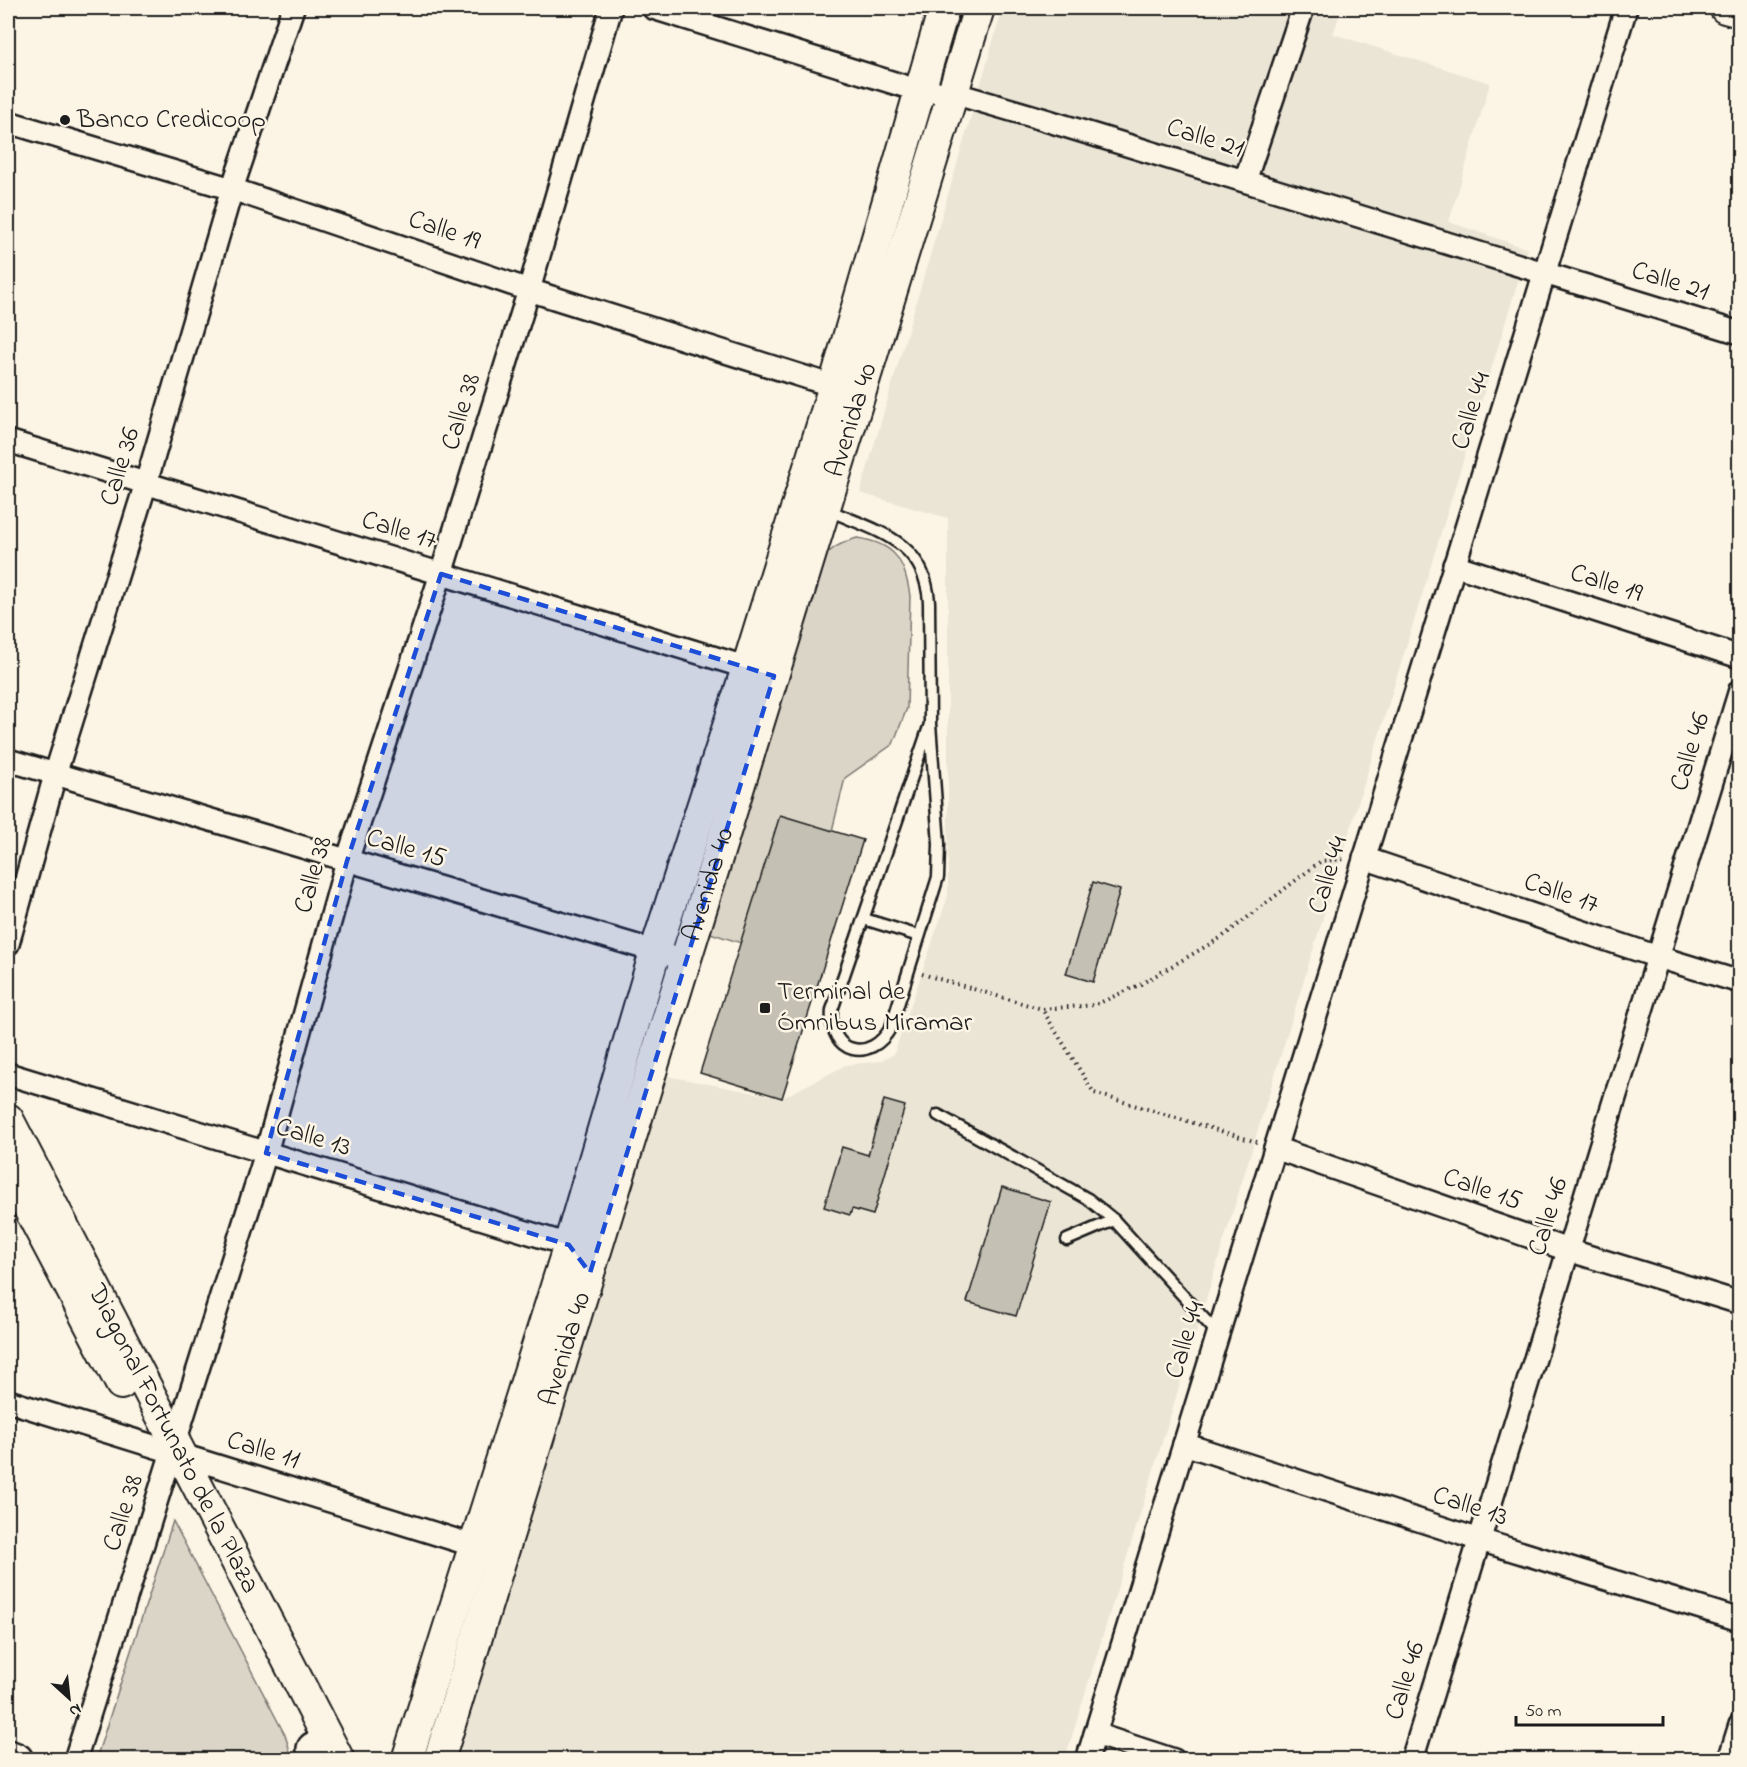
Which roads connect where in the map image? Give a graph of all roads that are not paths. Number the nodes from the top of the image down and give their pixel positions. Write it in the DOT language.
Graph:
graph roads {
  1 [pos="293,8"];
  2 [pos="611,8"];
  3 [pos="653,8"];
  4 [pos="944,8"];
  5 [pos="979,8"];
  6 [pos="1303,8"];
  7 [pos="1626,8"];
  8 [pos="1725,8"];
  9 [pos="1740,12"];
  10 [pos="920,91"];
  11 [pos="953,93"];
  12 [pos="8,122"];
  13 [pos="1245,181"];
  14 [pos="232,189"];
  15 [pos="1544,272"];
  16 [pos="529,290"];
  17 [pos="1740,333"];
  18 [pos="848,391"];
  19 [pos="8,441"];
  20 [pos="146,483"];
  21 [pos="813,504"];
  22 [pos="1454,565"];
  23 [pos="441,574"];
  24 [pos="1740,657"];
  25 [pos="761,672"];
  26 [pos="1740,690"];
  27 [pos="930,724"];
  28 [pos="8,759"];
  29 [pos="55,775"];
  30 [pos="1364,858"];
  31 [pos="347,861"];
  32 [pos="864,919"];
  33 [pos="919,936"];
  34 [pos="8,944"];
  35 [pos="656,952"];
  36 [pos="1658,957"];
  37 [pos="686,961"];
  38 [pos="1740,982"];
  39 [pos="8,1074"];
  40 [pos="939,1115"];
  41 [pos="8,1119"];
  42 [pos="1275,1148"];
  43 [pos="266,1153"];
  44 [pos="8,1169"];
  45 [pos="1114,1220"];
  46 [pos="1067,1240"];
  47 [pos="569,1245"];
  48 [pos="1568,1250"];
  49 [pos="590,1273"];
  50 [pos="1740,1303"];
  51 [pos="1218,1334"];
  52 [pos="8,1401"];
  53 [pos="1184,1444"];
  54 [pos="170,1454"];
  55 [pos="1480,1540"];
  56 [pos="489,1550"];
  57 [pos="1740,1620"];
  58 [pos="1740,1725"];
  59 [pos="1095,1734"];
  60 [pos="8,1757"];
  61 [pos="322,1757"];
  62 [pos="16,1760"];
  63 [pos="75,1760"];
  64 [pos="407,1760"];
  65 [pos="439,1760"];
  66 [pos="1087,1760"];
  67 [pos="1174,1760"];
  68 [pos="1412,1760"];
  69 [pos="1729,1760"];
  1 -- 14 [label="street, Calle 36"];
  2 -- 16 [label="street, Calle 38"];
  3 -- 10 [label="street, Calle 21"];
  4 -- 10 [label="main road, Avenida 40"];
  5 -- 11 [label="main road, Avenida 40"];
  6 -- 13 [label="street"];
  7 -- 15 [label="street, Calle 44"];
  8 -- 9 [label="main road"];
  10 -- 11 [label="street, Calle 21"];
  10 -- 18 [label="main road, Avenida 40"];
  11 -- 13 [label="street, Calle 21"];
  11 -- 18 [label="main road, Avenida 40"];
  12 -- 14 [label="street, Calle 19"];
  13 -- 15 [label="street, Calle 21"];
  14 -- 16 [label="street, Calle 19"];
  14 -- 20 [label="street, Calle 36"];
  15 -- 17 [label="street, Calle 21"];
  15 -- 22 [label="street, Calle 44"];
  16 -- 18 [label="street, Calle 19"];
  16 -- 23 [label="street, Calle 38"];
  18 -- 21 [label="main road, Avenida 40"];
  19 -- 20 [label="street, Calle 17"];
  20 -- 23 [label="street, Calle 17"];
  20 -- 29 [label="street, Calle 36"];
  21 -- 25 [label="main road, Avenida 40"];
  21 -- 27 [label="lane"];
  22 -- 24 [label="street, Calle 19"];
  22 -- 30 [label="street, Calle 44"];
  23 -- 25 [label="street, Calle 17"];
  23 -- 31 [label="street, Calle 38"];
  25 -- 35 [label="main road, Avenida 40"];
  25 -- 37 [label="main road, Avenida 40"];
  26 -- 36 [label="street, Calle 46"];
  27 -- 32 [label="lane"];
  27 -- 33 [label="lane"];
  28 -- 29 [label="street, Calle 15"];
  29 -- 31 [label="street, Calle 15"];
  29 -- 34 [label="street, Calle 36"];
  30 -- 36 [label="street, Calle 17"];
  30 -- 42 [label="street, Calle 44"];
  31 -- 35 [label="street, Calle 15"];
  31 -- 43 [label="street, Calle 38"];
  32 -- 33 [label="lane"];
  32 -- 33 [label="lane"];
  35 -- 37 [label="street, Calle 15"];
  35 -- 47 [label="main road, Avenida 40"];
  36 -- 38 [label="street, Calle 17"];
  36 -- 48 [label="street, Calle 46"];
  37 -- 49 [label="main road, Avenida 40"];
  39 -- 43 [label="street, Calle 13"];
  40 -- 45 [label="lane"];
  41 -- 54 [label="main road, Diagonal Fortunato de la Plaza"];
  42 -- 48 [label="street, Calle 15"];
  42 -- 51 [label="street, Calle 44"];
  43 -- 47 [label="street, Calle 13"];
  43 -- 54 [label="street, Calle 38"];
  44 -- 54 [label="main road, Diagonal Fortunato de la Plaza"];
  45 -- 46 [label="lane"];
  45 -- 51 [label="lane"];
  47 -- 49 [label="street"];
  47 -- 56 [label="main road, Avenida 40"];
  48 -- 50 [label="street, Calle 15"];
  48 -- 55 [label="street, Calle 46"];
  49 -- 56 [label="main road, Avenida 40"];
  51 -- 53 [label="street, Calle 44"];
  52 -- 54 [label="street, Calle 11"];
  53 -- 55 [label="street, Calle 13"];
  53 -- 59 [label="street, Calle 44"];
  54 -- 56 [label="street, Calle 11"];
  54 -- 61 [label="main road, Diagonal Fortunato de la Plaza"];
  54 -- 63 [label="street, Calle 38"];
  55 -- 57 [label="street, Calle 13"];
  55 -- 68 [label="street, Calle 46"];
  56 -- 64 [label="main road, Avenida 40"];
  56 -- 65 [label="main road, Avenida 40"];
  58 -- 69 [label="street"];
  59 -- 66 [label="street, Calle 44"];
  59 -- 67 [label="street"];
  60 -- 62 [label="main road"];
}
